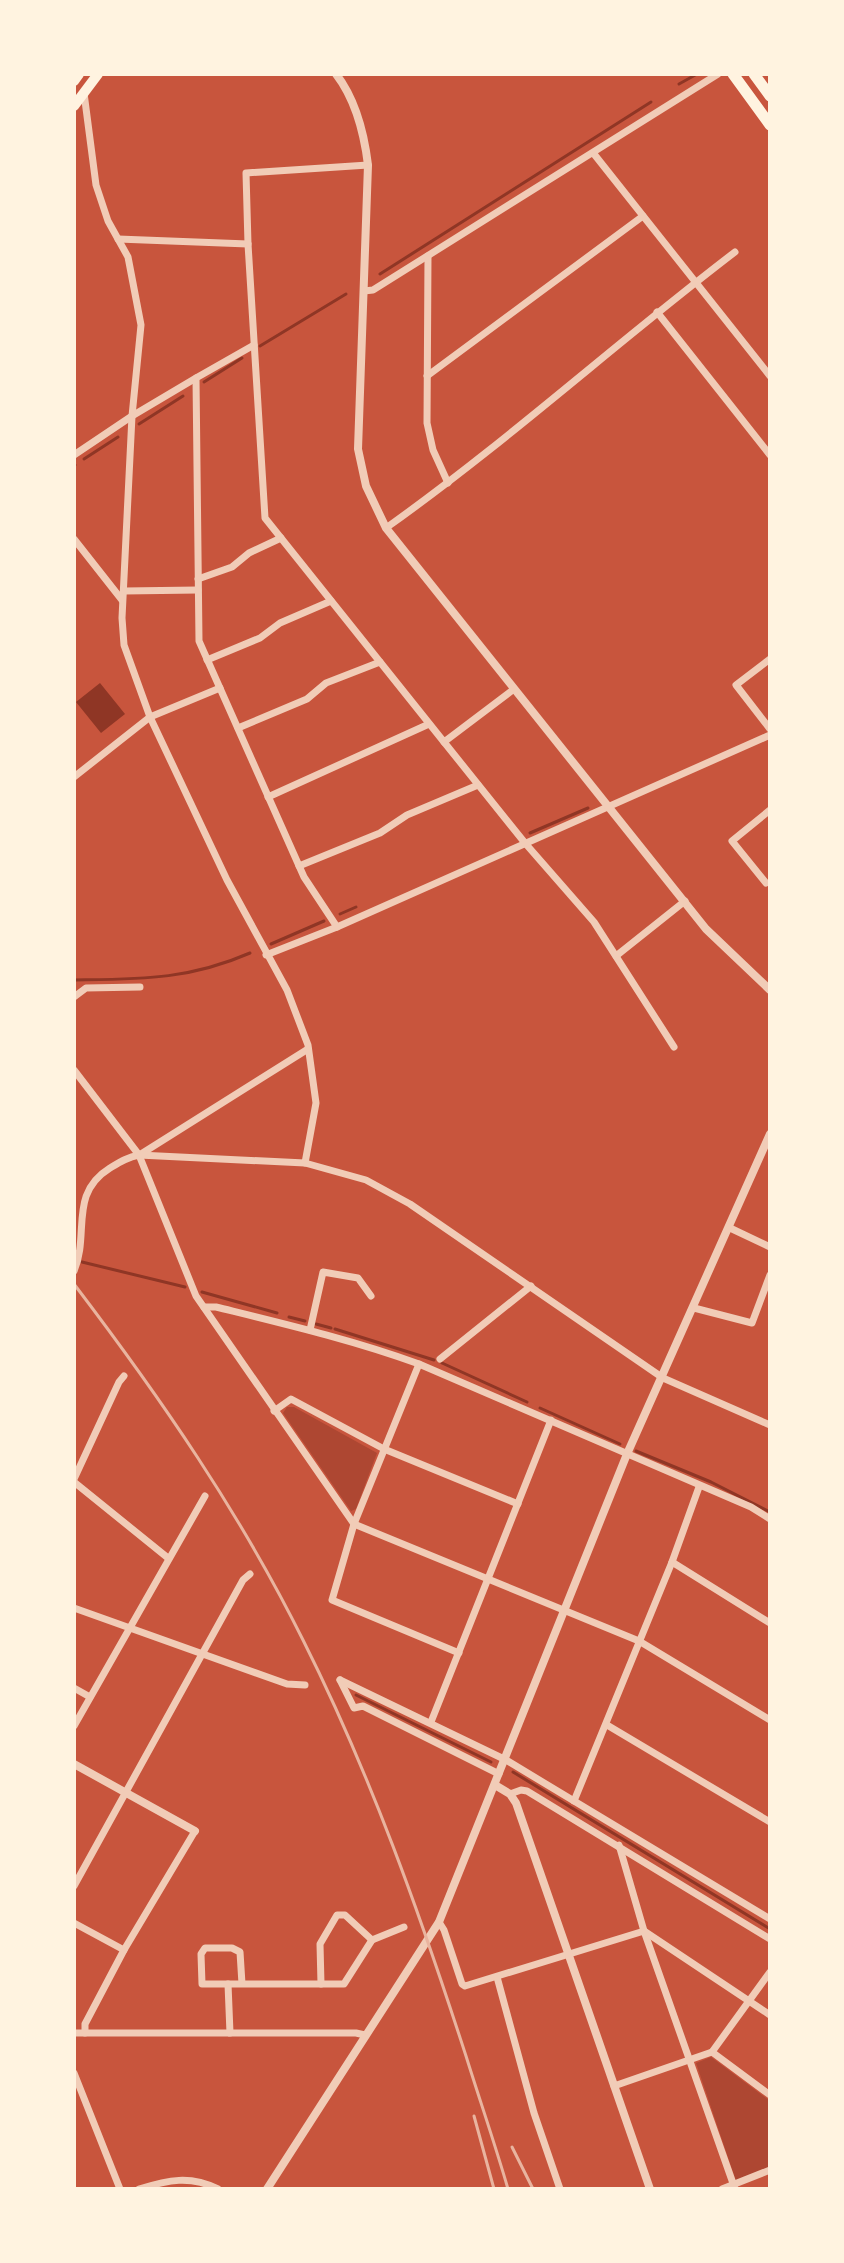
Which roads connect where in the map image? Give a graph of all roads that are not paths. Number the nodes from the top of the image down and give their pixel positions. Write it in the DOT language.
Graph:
graph roads {
  1 [pos="79,74"];
  2 [pos="98,74"];
  3 [pos="336,74"];
  4 [pos="718,74"];
  5 [pos="733,74"];
  6 [pos="754,74"];
  7 [pos="74,81"];
  8 [pos="84,93"];
  9 [pos="770,96"];
  10 [pos="74,106"];
  11 [pos="770,125"];
  12 [pos="594,154"];
  13 [pos="368,165"];
  14 [pos="643,216"];
  15 [pos="118,239"];
  16 [pos="248,244"];
  17 [pos="735,252"];
  18 [pos="428,256"];
  19 [pos="696,282"];
  20 [pos="364,291"];
  21 [pos="657,312"];
  22 [pos="254,345"];
  23 [pos="427,376"];
  24 [pos="770,376"];
  25 [pos="196,378"];
  26 [pos="132,416"];
  27 [pos="74,455"];
  28 [pos="770,455"];
  29 [pos="448,483"];
  30 [pos="386,528"];
  31 [pos="281,538"];
  32 [pos="74,539"];
  33 [pos="198,579"];
  34 [pos="198,590"];
  35 [pos="124,591"];
  36 [pos="123,601"];
  37 [pos="331,601"];
  38 [pos="770,659"];
  39 [pos="207,660"];
  40 [pos="380,662"];
  41 [pos="220,688"];
  42 [pos="514,689"];
  43 [pos="150,717"];
  44 [pos="429,724"];
  45 [pos="238,728"];
  46 [pos="770,732"];
  47 [pos="444,742"];
  48 [pos="74,777"];
  49 [pos="478,785"];
  50 [pos="268,797"];
  51 [pos="608,807"];
  52 [pos="770,810"];
  53 [pos="525,843"];
  54 [pos="299,866"];
  55 [pos="766,883"];
  56 [pos="685,901"];
  57 [pos="337,927"];
  58 [pos="266,955"];
  59 [pos="616,956"];
  60 [pos="140,987"];
  61 [pos="770,990"];
  62 [pos="74,997"];
  63 [pos="674,1047"];
  64 [pos="308,1049"];
  65 [pos="74,1070"];
  66 [pos="770,1134"];
  67 [pos="139,1155"];
  68 [pos="305,1163"];
  69 [pos="730,1228"];
  70 [pos="770,1247"];
  71 [pos="74,1271"];
  72 [pos="770,1275"];
  73 [pos="531,1286"];
  74 [pos="371,1296"];
  75 [pos="204,1307"];
  76 [pos="694,1308"];
  77 [pos="310,1330"];
  78 [pos="440,1359"];
  79 [pos="419,1364"];
  80 [pos="124,1376"];
  81 [pos="663,1378"];
  82 [pos="274,1411"];
  83 [pos="551,1420"];
  84 [pos="770,1425"];
  85 [pos="384,1449"];
  86 [pos="627,1454"];
  87 [pos="74,1481"];
  88 [pos="699,1487"];
  89 [pos="205,1496"];
  90 [pos="518,1504"];
  91 [pos="770,1519"];
  92 [pos="354,1524"];
  93 [pos="168,1558"];
  94 [pos="672,1562"];
  95 [pos="250,1574"];
  96 [pos="489,1580"];
  97 [pos="74,1608"];
  98 [pos="565,1612"];
  99 [pos="770,1623"];
  100 [pos="128,1629"];
  101 [pos="639,1641"];
  102 [pos="459,1653"];
  103 [pos="202,1656"];
  104 [pos="305,1685"];
  105 [pos="74,1688"];
  106 [pos="90,1697"];
  107 [pos="770,1720"];
  108 [pos="431,1722"];
  109 [pos="607,1725"];
  110 [pos="74,1726"];
  111 [pos="506,1760"];
  112 [pos="74,1764"];
  113 [pos="499,1774"];
  114 [pos="495,1785"];
  115 [pos="126,1792"];
  116 [pos="510,1794"];
  117 [pos="574,1801"];
  118 [pos="770,1822"];
  119 [pos="195,1831"];
  120 [pos="619,1845"];
  121 [pos="74,1886"];
  122 [pos="770,1919"];
  123 [pos="439,1922"];
  124 [pos="74,1923"];
  125 [pos="404,1927"];
  126 [pos="644,1931"];
  127 [pos="770,1939"];
  128 [pos="372,1940"];
  129 [pos="124,1950"];
  130 [pos="568,1954"];
  131 [pos="770,1972"];
  132 [pos="497,1977"];
  133 [pos="228,1984"];
  134 [pos="242,1984"];
  135 [pos="321,1984"];
  136 [pos="750,2000"];
  137 [pos="770,2015"];
  138 [pos="74,2033"];
  139 [pos="85,2033"];
  140 [pos="230,2033"];
  141 [pos="365,2035"];
  142 [pos="712,2052"];
  143 [pos="690,2059"];
  144 [pos="74,2073"];
  145 [pos="614,2086"];
  146 [pos="770,2095"];
  147 [pos="770,2170"];
  148 [pos="734,2187"];
  149 [pos="120,2189"];
  150 [pos="139,2189"];
  151 [pos="218,2189"];
  152 [pos="267,2189"];
  153 [pos="560,2189"];
  154 [pos="650,2189"];
  155 [pos="722,2189"];
  1 -- 7 [label="main road"];
  2 -- 8 [label="main road"];
  3 -- 13 [label="street"];
  4 -- 12 [label="street"];
  5 -- 11 [label="highway"];
  6 -- 9 [label="highway"];
  8 -- 10 [label="main road"];
  8 -- 15 [label="street"];
  12 -- 14 [label="street"];
  12 -- 18 [label="street"];
  13 -- 16 [label="street"];
  13 -- 20 [label="street"];
  14 -- 19 [label="street"];
  14 -- 23 [label="street"];
  15 -- 16 [label="street"];
  15 -- 26 [label="street"];
  16 -- 22 [label="street"];
  17 -- 19 [label="street"];
  18 -- 20 [label="street"];
  18 -- 23 [label="street"];
  19 -- 21 [label="street"];
  19 -- 24 [label="street"];
  20 -- 30 [label="street"];
  21 -- 28 [label="street"];
  21 -- 29 [label="street"];
  22 -- 25 [label="street"];
  22 -- 31 [label="street"];
  23 -- 29 [label="street"];
  25 -- 26 [label="street"];
  25 -- 33 [label="street"];
  26 -- 27 [label="street"];
  26 -- 35 [label="street"];
  29 -- 30 [label="street"];
  30 -- 42 [label="street"];
  31 -- 33 [label="street"];
  31 -- 37 [label="street"];
  32 -- 36 [label="street"];
  33 -- 34 [label="street"];
  34 -- 35 [label="street"];
  34 -- 39 [label="street"];
  35 -- 36 [label="street"];
  36 -- 43 [label="street"];
  37 -- 39 [label="street"];
  37 -- 40 [label="street"];
  38 -- 46 [label="street"];
  39 -- 41 [label="street"];
  40 -- 44 [label="street"];
  40 -- 45 [label="street"];
  41 -- 43 [label="street"];
  41 -- 45 [label="street"];
  42 -- 47 [label="street"];
  42 -- 51 [label="street"];
  43 -- 48 [label="street"];
  43 -- 58 [label="street"];
  44 -- 47 [label="street"];
  44 -- 50 [label="street"];
  45 -- 50 [label="street"];
  46 -- 51 [label="street"];
  47 -- 49 [label="street"];
  49 -- 53 [label="street"];
  49 -- 54 [label="street"];
  50 -- 54 [label="street"];
  51 -- 53 [label="street"];
  51 -- 56 [label="street"];
  52 -- 55 [label="street"];
  53 -- 57 [label="street"];
  53 -- 59 [label="street"];
  54 -- 57 [label="street"];
  56 -- 59 [label="street"];
  56 -- 61 [label="street"];
  57 -- 58 [label="street"];
  58 -- 64 [label="street"];
  59 -- 63 [label="street"];
  60 -- 62 [label="street"];
  64 -- 67 [label="street"];
  64 -- 68 [label="street"];
  65 -- 67 [label="street"];
  66 -- 69 [label="street"];
  67 -- 68 [label="street"];
  67 -- 71 [label="street"];
  67 -- 75 [label="street"];
  68 -- 73 [label="street"];
  69 -- 70 [label="street"];
  69 -- 76 [label="street"];
  72 -- 76 [label="street"];
  73 -- 78 [label="street"];
  73 -- 81 [label="street"];
  74 -- 77 [label="street"];
  75 -- 77 [label="street"];
  75 -- 82 [label="street"];
  76 -- 81 [label="street"];
  77 -- 79 [label="street"];
  79 -- 83 [label="street"];
  79 -- 85 [label="street"];
  80 -- 87 [label="street"];
  81 -- 84 [label="street"];
  81 -- 86 [label="street"];
  82 -- 85 [label="street"];
  82 -- 92 [label="street"];
  83 -- 86 [label="street"];
  83 -- 90 [label="street"];
  85 -- 90 [label="street"];
  85 -- 92 [label="street"];
  86 -- 88 [label="street"];
  86 -- 98 [label="street"];
  87 -- 93 [label="street"];
  88 -- 91 [label="street"];
  88 -- 94 [label="street"];
  89 -- 93 [label="street"];
  90 -- 96 [label="street"];
  92 -- 96 [label="street"];
  92 -- 102 [label="street"];
  93 -- 100 [label="street"];
  94 -- 99 [label="street"];
  94 -- 101 [label="street"];
  95 -- 103 [label="street"];
  96 -- 98 [label="street"];
  96 -- 102 [label="street"];
  97 -- 100 [label="street"];
  98 -- 101 [label="street"];
  98 -- 111 [label="street"];
  100 -- 103 [label="street"];
  100 -- 106 [label="street"];
  101 -- 107 [label="street"];
  101 -- 109 [label="street"];
  102 -- 108 [label="street"];
  103 -- 104 [label="street"];
  103 -- 115 [label="street"];
  105 -- 106 [label="street"];
  106 -- 110 [label="street"];
  108 -- 111 [label="street"];
  108 -- 113 [label="street"];
  109 -- 117 [label="street"];
  109 -- 118 [label="street"];
  111 -- 113 [label="street"];
  111 -- 117 [label="street"];
  112 -- 115 [label="street"];
  113 -- 114 [label="street"];
  114 -- 116 [label="street"];
  114 -- 123 [label="street"];
  115 -- 119 [label="street"];
  115 -- 121 [label="street"];
  116 -- 120 [label="street"];
  116 -- 130 [label="street"];
  117 -- 122 [label="street"];
  119 -- 129 [label="street"];
  120 -- 126 [label="street"];
  120 -- 127 [label="street"];
  123 -- 132 [label="street"];
  123 -- 141 [label="street"];
  124 -- 129 [label="street"];
  125 -- 128 [label="street"];
  126 -- 130 [label="street"];
  126 -- 136 [label="street"];
  126 -- 143 [label="street"];
  128 -- 135 [label="street"];
  128 -- 135 [label="street"];
  129 -- 139 [label="street"];
  130 -- 132 [label="street"];
  130 -- 145 [label="street"];
  131 -- 136 [label="street"];
  132 -- 153 [label="street"];
  133 -- 134 [label="street"];
  133 -- 134 [label="street"];
  133 -- 140 [label="street"];
  134 -- 135 [label="street"];
  136 -- 137 [label="street"];
  136 -- 142 [label="street"];
  138 -- 139 [label="street"];
  139 -- 140 [label="street"];
  140 -- 141 [label="street"];
  141 -- 152 [label="street"];
  142 -- 143 [label="street"];
  142 -- 146 [label="street"];
  143 -- 145 [label="street"];
  143 -- 148 [label="street"];
  144 -- 149 [label="street"];
  145 -- 154 [label="street"];
  147 -- 148 [label="street"];
  148 -- 155 [label="street"];
  150 -- 151 [label="street"];
}
